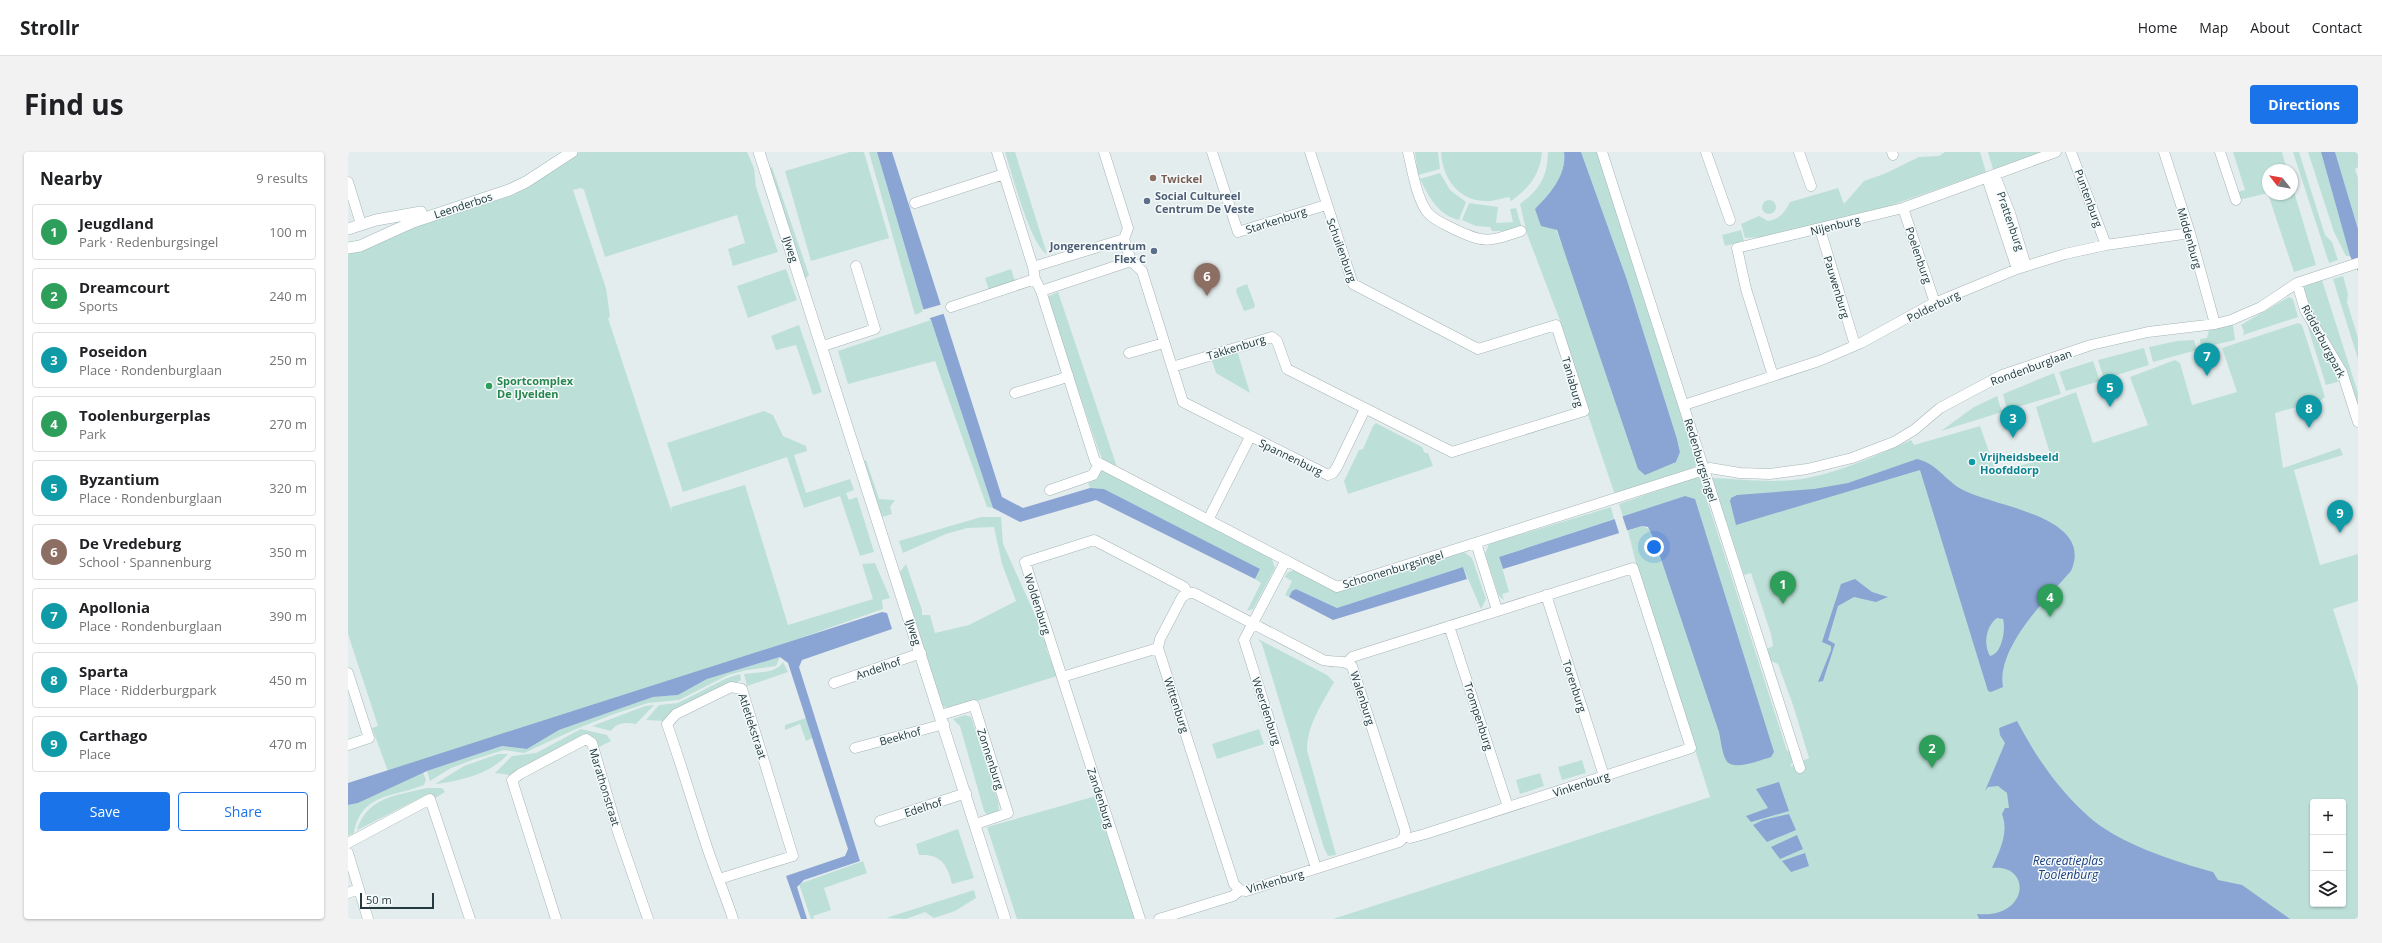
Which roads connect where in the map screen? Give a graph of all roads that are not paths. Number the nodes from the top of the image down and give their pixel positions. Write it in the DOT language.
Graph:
graph roads {
  1 [pos="563,152"];
  2 [pos="572,152"];
  3 [pos="759,152"];
  4 [pos="997,152"];
  5 [pos="1104,152"];
  6 [pos="1212,152"];
  7 [pos="1310,152"];
  8 [pos="1408,152"];
  9 [pos="1602,152"];
  10 [pos="1706,152"];
  11 [pos="1799,152"];
  12 [pos="2056,152"];
  13 [pos="2071,152"];
  14 [pos="2164,152"];
  15 [pos="2220,152"];
  16 [pos="1004,174"];
  17 [pos="1991,177"];
  18 [pos="348,182"];
  19 [pos="1811,186"];
  20 [pos="2236,200"];
  21 [pos="915,202"];
  22 [pos="1326,205"];
  23 [pos="1903,208"];
  24 [pos="376,220"];
  25 [pos="1730,220"];
  26 [pos="361,224"];
  27 [pos="348,229"];
  28 [pos="1820,229"];
  29 [pos="1521,231"];
  30 [pos="2190,233"];
  31 [pos="378,239"];
  32 [pos="1124,239"];
  33 [pos="2106,245"];
  34 [pos="349,247"];
  35 [pos="1130,261"];
  36 [pos="2353,264"];
  37 [pos="856,266"];
  38 [pos="1033,267"];
  39 [pos="2022,268"];
  40 [pos="1035,279"];
  41 [pos="2297,283"];
  42 [pos="1041,291"];
  43 [pos="1935,303"];
  44 [pos="951,307"];
  45 [pos="1412,316"];
  46 [pos="2215,324"];
  47 [pos="1164,343"];
  48 [pos="1855,345"];
  49 [pos="823,346"];
  50 [pos="1129,353"];
  51 [pos="1172,367"];
  52 [pos="1068,375"];
  53 [pos="1773,376"];
  54 [pos="1015,393"];
  55 [pos="1684,404"];
  56 [pos="1365,409"];
  57 [pos="2358,422"];
  58 [pos="1250,437"];
  59 [pos="1099,464"];
  60 [pos="1703,470"];
  61 [pos="1050,490"];
  62 [pos="1208,520"];
  63 [pos="1476,543"];
  64 [pos="1286,560"];
  65 [pos="1188,593"];
  66 [pos="1546,595"];
  67 [pos="1497,610"];
  68 [pos="1253,623"];
  69 [pos="1449,626"];
  70 [pos="1158,648"];
  71 [pos="921,653"];
  72 [pos="1348,662"];
  73 [pos="348,673"];
  74 [pos="1062,677"];
  75 [pos="834,683"];
  76 [pos="943,719"];
  77 [pos="348,744"];
  78 [pos="855,748"];
  79 [pos="1800,768"];
  80 [pos="1604,776"];
  81 [pos="966,793"];
  82 [pos="1508,807"];
  83 [pos="880,821"];
  84 [pos="976,824"];
  85 [pos="1405,836"];
  86 [pos="348,843"];
  87 [pos="348,853"];
  88 [pos="1316,868"];
  89 [pos="719,879"];
  90 [pos="358,889"];
  91 [pos="1240,890"];
  92 [pos="348,893"];
  93 [pos="368,919"];
  94 [pos="470,919"];
  95 [pos="556,919"];
  96 [pos="648,919"];
  97 [pos="734,919"];
  98 [pos="1005,919"];
  99 [pos="1140,919"];
  100 [pos="1159,919"];
  1 -- 24 [label="street, Leenderbos"];
  2 -- 31 [label="street, Leenderbos"];
  3 -- 49 [label="street, IJweg"];
  4 -- 16 [label="street"];
  5 -- 32 [label="street"];
  6 -- 22 [label="street, Starkenburg"];
  7 -- 22 [label="street, Schuilenburg"];
  8 -- 29 [label="street"];
  9 -- 55 [label="street, Redenburgsingel"];
  10 -- 25 [label="street"];
  11 -- 19 [label="street"];
  12 -- 17 [label="street, Nijenburg"];
  13 -- 33 [label="street, Puntenburg"];
  14 -- 30 [label="street, Middenburg"];
  15 -- 20 [label="street"];
  16 -- 21 [label="street"];
  16 -- 38 [label="street"];
  17 -- 23 [label="street, Nijenburg"];
  17 -- 39 [label="street, Prattenburg"];
  18 -- 26 [label="street"];
  22 -- 45 [label="street, Schuilenburg"];
  23 -- 28 [label="street, Nijenburg"];
  23 -- 43 [label="street, Poelenburg"];
  24 -- 26 [label="street, Leenderbos"];
  24 -- 31 [label="street"];
  26 -- 27 [label="street, Leenderbos"];
  28 -- 48 [label="street, Pauwenburg"];
  28 -- 53 [label="street, Nijenburg"];
  30 -- 33 [label="street, Polderburg"];
  30 -- 46 [label="street, Middenburg"];
  31 -- 34 [label="street, Leenderbos"];
  32 -- 35 [label="street"];
  32 -- 38 [label="street"];
  33 -- 39 [label="street, Polderburg"];
  35 -- 42 [label="street"];
  35 -- 47 [label="street, Spannenburg"];
  36 -- 41 [label="street, Rondenburglaan"];
  37 -- 49 [label="street"];
  38 -- 40 [label="street"];
  39 -- 43 [label="street, Polderburg"];
  40 -- 42 [label="street"];
  40 -- 44 [label="street"];
  41 -- 46 [label="street, Rondenburglaan"];
  41 -- 57 [label="street, Ridderburgpark"];
  42 -- 52 [label="street"];
  43 -- 48 [label="street, Polderburg"];
  45 -- 56 [label="street, Taniaburg"];
  46 -- 60 [label="street, Rondenburglaan"];
  47 -- 50 [label="street"];
  47 -- 51 [label="street, Spannenburg"];
  48 -- 53 [label="street, Polderburg"];
  49 -- 71 [label="street, IJweg"];
  51 -- 56 [label="street, Takkenburg"];
  51 -- 58 [label="street, Spannenburg"];
  52 -- 54 [label="street"];
  52 -- 59 [label="street"];
  53 -- 55 [label="street, Polderburg"];
  55 -- 60 [label="street, Redenburgsingel"];
  56 -- 58 [label="street, Spannenburg"];
  58 -- 62 [label="street, Spannenburg"];
  59 -- 61 [label="street"];
  59 -- 62 [label="street, Schoonenburgsingel"];
  60 -- 63 [label="street, Schoonenburgsingel"];
  60 -- 79 [label="street, Redenburgsingel"];
  62 -- 64 [label="street, Schoonenburgsingel"];
  63 -- 64 [label="street, Schoonenburgsingel"];
  63 -- 67 [label="street"];
  64 -- 68 [label="street, Weerdenburg"];
  65 -- 68 [label="street"];
  65 -- 70 [label="street"];
  65 -- 74 [label="street, Woldenburg"];
  66 -- 67 [label="street, Vinkenburg"];
  66 -- 80 [label="street, Torenburg"];
  66 -- 80 [label="street, Vinkenburg"];
  67 -- 69 [label="street, Vinkenburg"];
  68 -- 72 [label="street, Walenburg"];
  68 -- 88 [label="street, Weerdenburg"];
  69 -- 72 [label="street, Vinkenburg"];
  69 -- 82 [label="street, Trompenburg"];
  70 -- 74 [label="street"];
  70 -- 91 [label="street, Wittenburg"];
  71 -- 75 [label="street, Andelhof"];
  71 -- 76 [label="street, IJweg"];
  72 -- 85 [label="street, Walenburg"];
  73 -- 77 [label="street"];
  74 -- 99 [label="street, Zandenburg"];
  76 -- 78 [label="street, Beekhof"];
  76 -- 81 [label="street, IJweg"];
  76 -- 84 [label="street, Zonnenburg"];
  80 -- 82 [label="street, Vinkenburg"];
  81 -- 83 [label="street, Edelhof"];
  81 -- 84 [label="street, IJweg"];
  82 -- 85 [label="street, Vinkenburg"];
  84 -- 98 [label="street, IJweg"];
  85 -- 88 [label="street, Vinkenburg"];
  86 -- 94 [label="street"];
  87 -- 90 [label="street"];
  88 -- 91 [label="street, Vinkenburg"];
  89 -- 89 [label="street, Atletiekstraat"];
  89 -- 97 [label="street, Atletiekstraat"];
  90 -- 92 [label="street"];
  90 -- 93 [label="street"];
  91 -- 100 [label="street, Vinkenburg"];
  95 -- 96 [label="street, Marathonstraat"];
}
